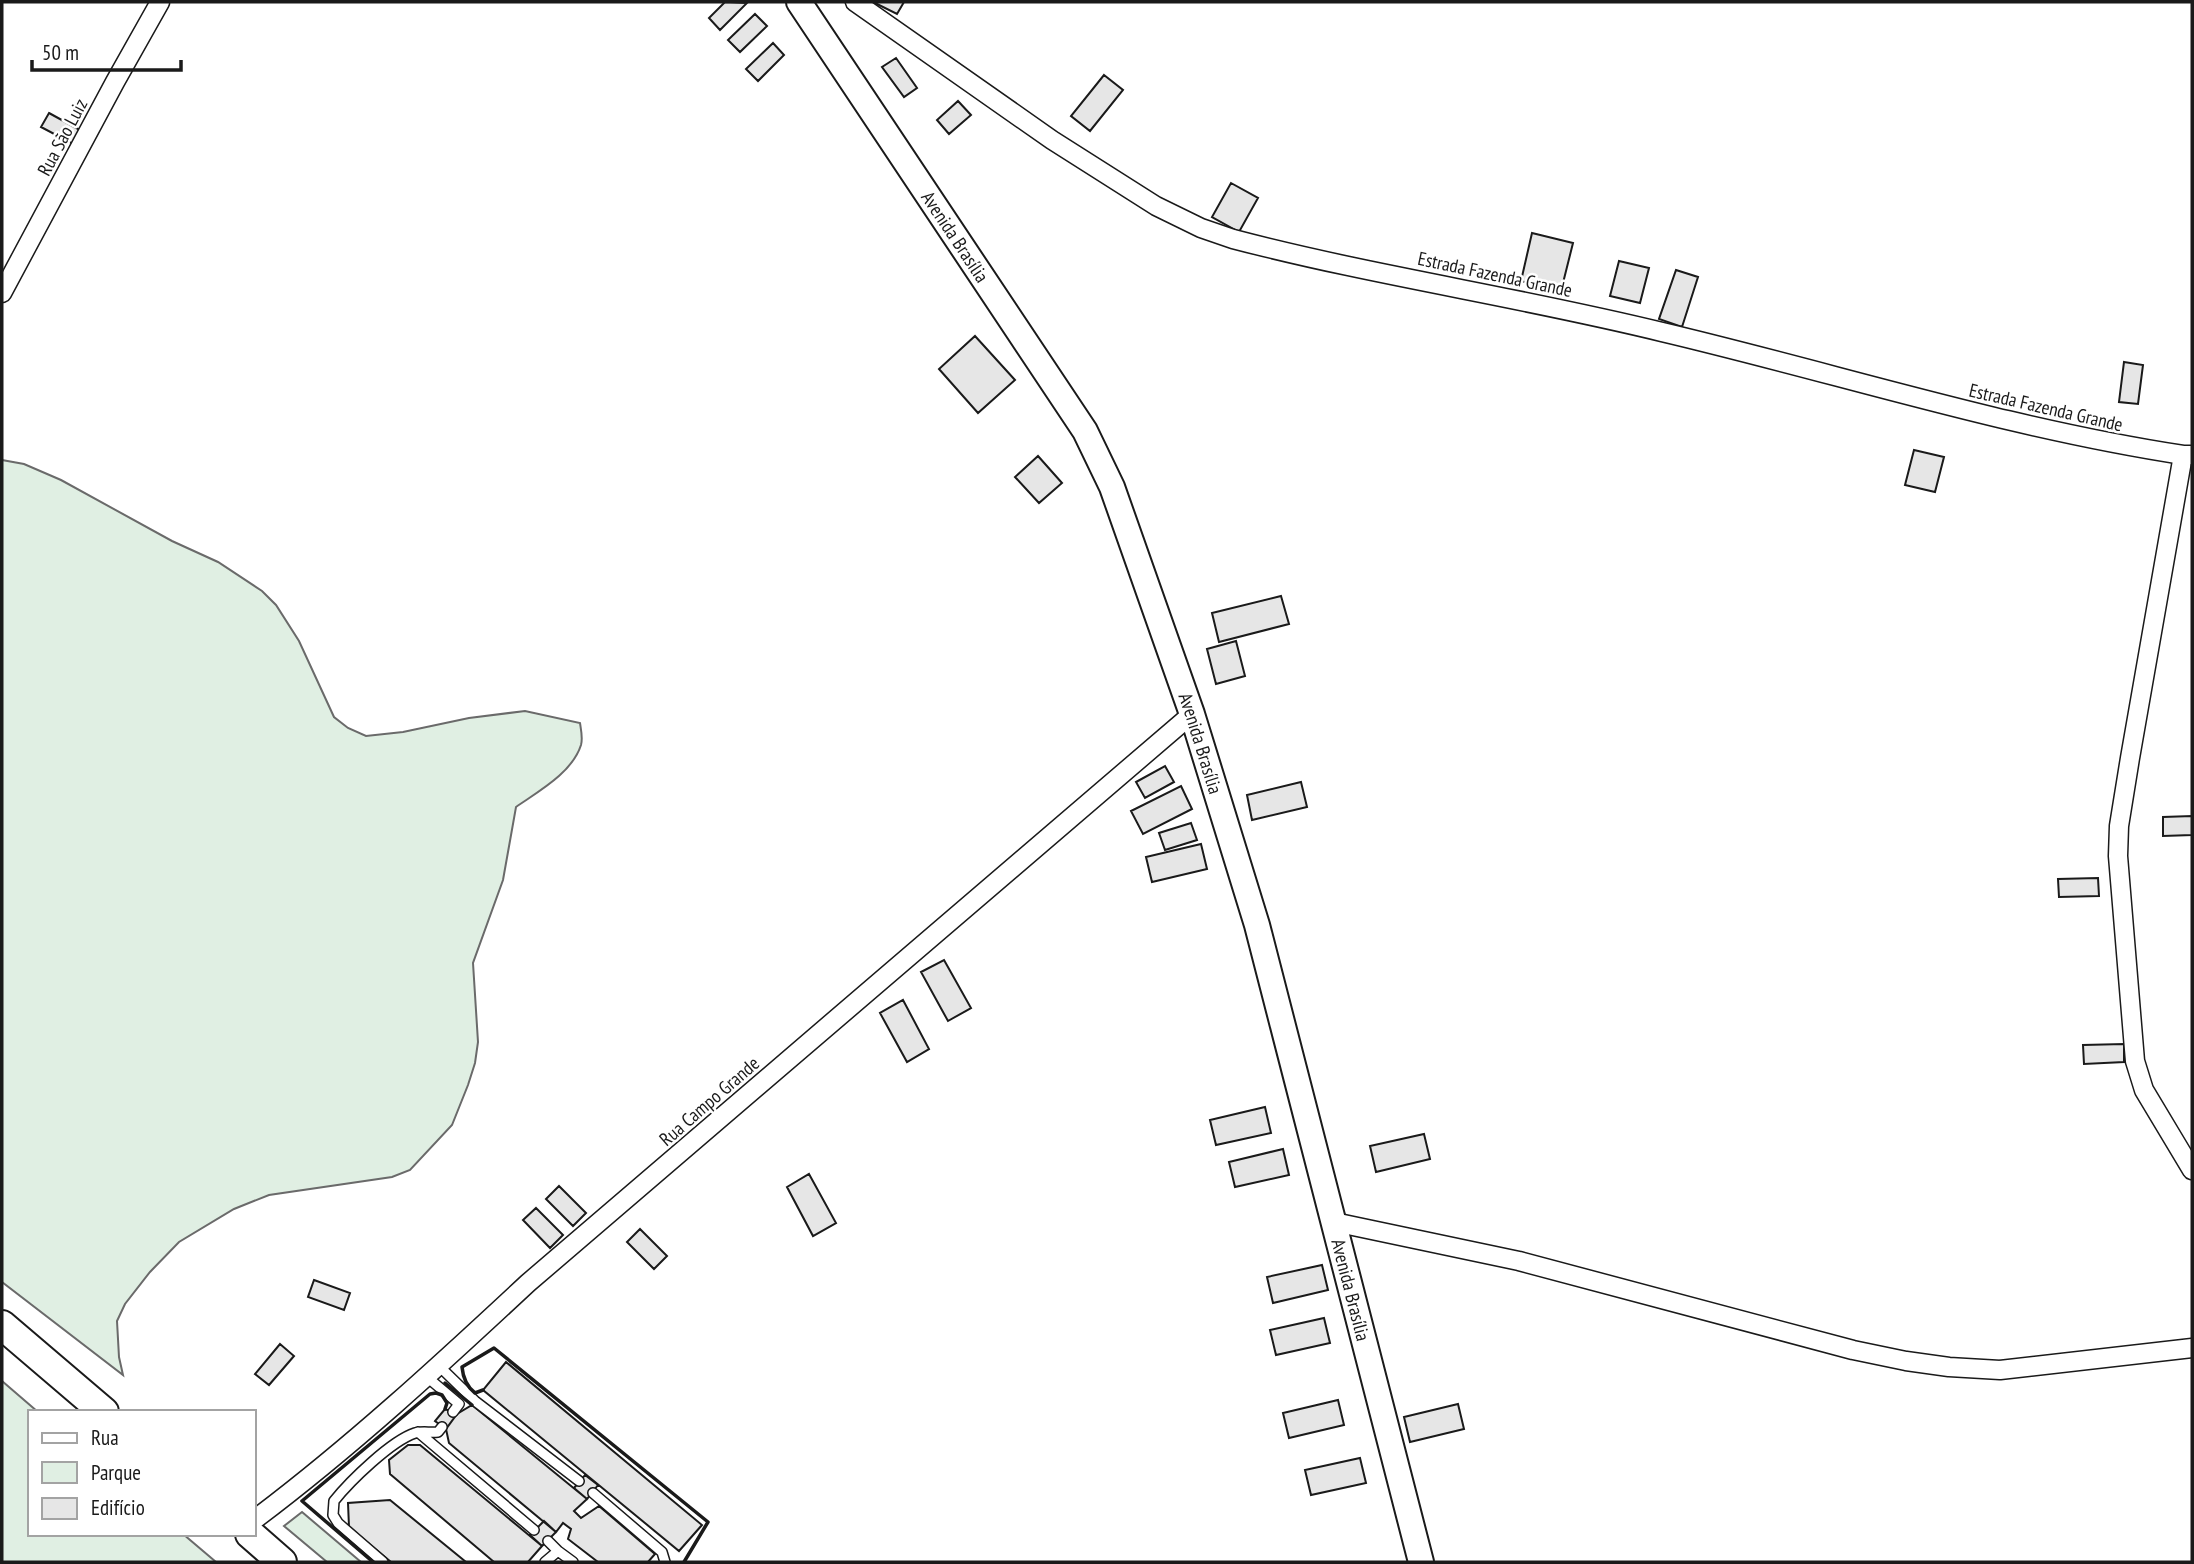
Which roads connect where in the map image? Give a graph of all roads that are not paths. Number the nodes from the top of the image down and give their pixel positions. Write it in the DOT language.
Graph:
graph roads {
  1 [pos="160,2"];
  2 [pos="799,2"];
  3 [pos="855,2"];
  4 [pos="2,293"];
  5 [pos="2187,455"];
  6 [pos="1192,714"];
  7 [pos="2192,1170"];
  8 [pos="1334,1222"];
  9 [pos="2,1325"];
  10 [pos="2192,1348"];
  11 [pos="433,1371"];
  12 [pos="102,1410"];
  13 [pos="453,1412"];
  14 [pos="442,1427"];
  15 [pos="418,1432"];
  16 [pos="579,1481"];
  17 [pos="593,1493"];
  18 [pos="256,1518"];
  19 [pos="534,1530"];
  20 [pos="252,1536"];
  21 [pos="548,1541"];
  22 [pos="558,1550"];
  23 [pos="282,1562"];
  24 [pos="383,1562"];
  25 [pos="545,1562"];
  26 [pos="573,1562"];
  27 [pos="665,1562"];
  28 [pos="1421,1562"];
  1 -- 4 [label="street, Rua São Luiz"];
  2 -- 6 [label="main road, Avenida Brasília"];
  3 -- 5 [label="street, Estrada Fazenda Grande"];
  5 -- 7 [label="street"];
  6 -- 8 [label="main road, Avenida Brasília"];
  6 -- 11 [label="street, Rua Campo Grande"];
  8 -- 10 [label="street"];
  8 -- 28 [label="main road, Avenida Brasília"];
  9 -- 12 [label="main road"];
  11 -- 13 [label="lane"];
  11 -- 16 [label="lane"];
  11 -- 18 [label="street, Rua Campo Grande"];
  14 -- 15 [label="lane"];
  15 -- 19 [label="lane"];
  15 -- 24 [label="lane"];
  17 -- 27 [label="lane"];
  20 -- 23 [label="main road"];
  21 -- 22 [label="lane"];
  22 -- 25 [label="lane"];
  22 -- 26 [label="lane"];
}
